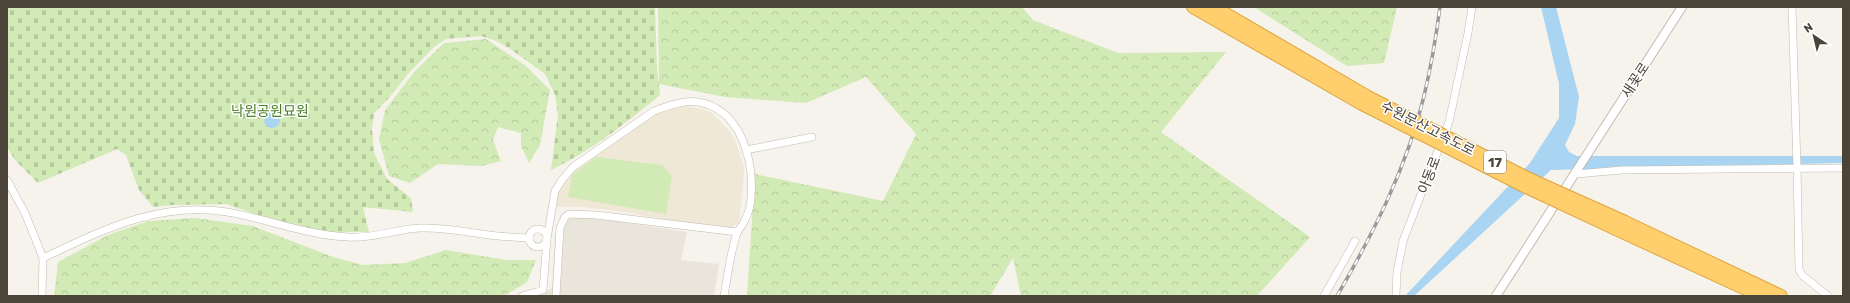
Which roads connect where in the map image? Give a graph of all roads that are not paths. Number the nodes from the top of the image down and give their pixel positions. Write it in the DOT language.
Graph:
graph roads {
  1 [pos="1193,7"];
  2 [pos="1214,7"];
  3 [pos="1472,7"];
  4 [pos="1682,7"];
  5 [pos="1792,7"];
  6 [pos="1365,101"];
  7 [pos="812,137"];
  8 [pos="746,150"];
  9 [pos="1798,167"];
  10 [pos="1843,168"];
  11 [pos="1576,173"];
  12 [pos="7,180"];
  13 [pos="1621,226"];
  14 [pos="738,232"];
  15 [pos="529,238"];
  16 [pos="547,239"];
  17 [pos="1355,241"];
  18 [pos="43,258"];
  19 [pos="542,290"];
  20 [pos="556,294"];
  21 [pos="42,296"];
  22 [pos="522,296"];
  23 [pos="724,296"];
  24 [pos="1324,296"];
  25 [pos="1396,296"];
  26 [pos="1496,296"];
  27 [pos="1761,296"];
  28 [pos="1781,296"];
  29 [pos="1828,296"];
  1 -- 6 [label="highway, 수원문산고속도로 / 17"];
  2 -- 6 [label="highway, 수원문산고속도로 / 17"];
  3 -- 25 [label="street, 아동로"];
  4 -- 11 [label="street, 새꽃로"];
  5 -- 9 [label="street"];
  6 -- 13 [label="highway, 수원문산고속도로 / 17, bridge"];
  7 -- 8 [label="street"];
  8 -- 14 [label="street"];
  8 -- 16 [label="street"];
  9 -- 10 [label="street"];
  9 -- 11 [label="street"];
  9 -- 29 [label="street"];
  11 -- 26 [label="street"];
  12 -- 18 [label="street"];
  13 -- 27 [label="highway, 수원문산고속도로 / 17"];
  13 -- 28 [label="highway, 수원문산고속도로 / 17"];
  14 -- 20 [label="street"];
  14 -- 23 [label="street"];
  15 -- 16 [label="street"];
  15 -- 16 [label="street"];
  15 -- 18 [label="street"];
  16 -- 19 [label="street"];
  17 -- 24 [label="street"];
  18 -- 21 [label="street"];
  19 -- 20 [label="street"];
  19 -- 22 [label="street"];
}
